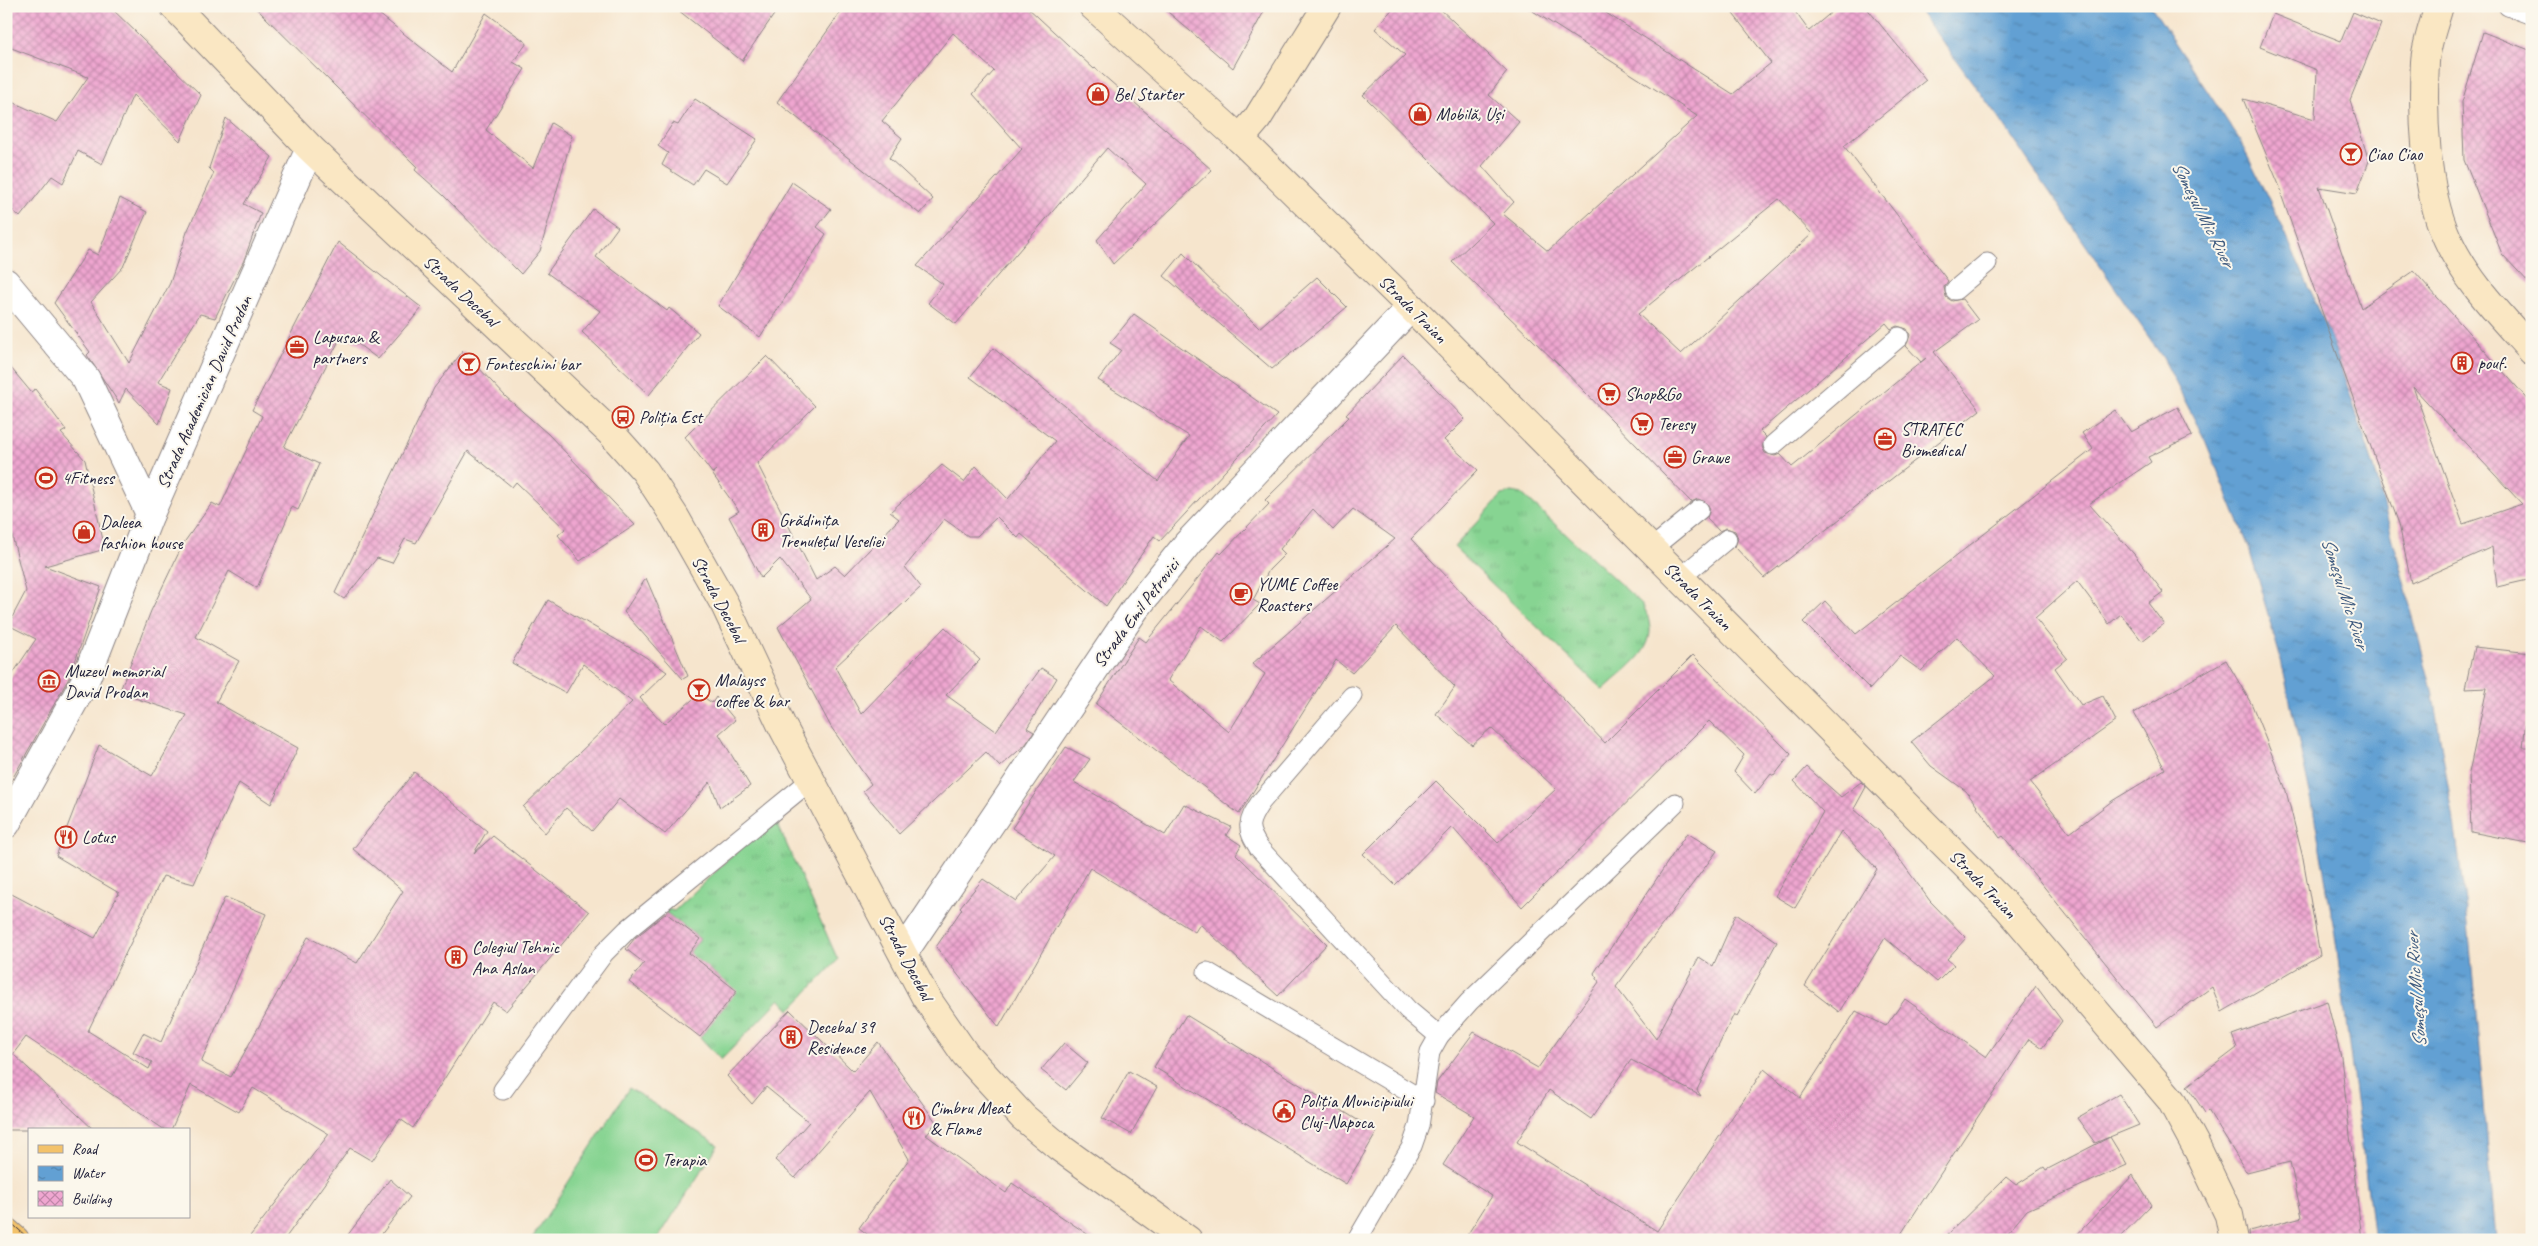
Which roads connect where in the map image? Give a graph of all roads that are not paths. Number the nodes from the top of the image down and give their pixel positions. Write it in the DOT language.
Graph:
graph roads {
  1 [pos="174,6"];
  2 [pos="1094,6"];
  3 [pos="1327,6"];
  4 [pos="2439,6"];
  5 [pos="2508,6"];
  6 [pos="2532,15"];
  7 [pos="1240,139"];
  8 [pos="310,148"];
  9 [pos="1987,263"];
  10 [pos="6,283"];
  11 [pos="1955,290"];
  12 [pos="1411,307"];
  13 [pos="1899,337"];
  14 [pos="2532,350"];
  15 [pos="1773,445"];
  16 [pos="1699,510"];
  17 [pos="150,514"];
  18 [pos="1727,539"];
  19 [pos="1651,549"];
  20 [pos="1680,578"];
  21 [pos="1352,696"];
  22 [pos="811,780"];
  23 [pos="1675,802"];
  24 [pos="6,824"];
  25 [pos="904,952"];
  26 [pos="1207,972"];
  27 [pos="1439,1036"];
  28 [pos="503,1090"];
  29 [pos="1424,1101"];
  30 [pos="6,1232"];
  31 [pos="15,1240"];
  32 [pos="1188,1240"];
  33 [pos="1357,1240"];
  34 [pos="2234,1240"];
  1 -- 8 [label="street, Strada Decebal"];
  2 -- 7 [label="street, Strada Traian"];
  3 -- 7 [label="street"];
  4 -- 14 [label="street"];
  5 -- 6 [label="lane"];
  7 -- 12 [label="street, Strada Traian"];
  8 -- 17 [label="street, Strada Academician David Prodan"];
  8 -- 22 [label="street, Strada Decebal"];
  9 -- 11 [label="lane"];
  10 -- 17 [label="street"];
  12 -- 19 [label="street, Strada Traian"];
  12 -- 25 [label="street, Strada Emil Petrovici"];
  13 -- 15 [label="lane"];
  16 -- 19 [label="lane"];
  17 -- 24 [label="street, Strada Academician David Prodan"];
  18 -- 20 [label="lane"];
  19 -- 20 [label="street, Strada Traian"];
  20 -- 34 [label="street, Strada Traian"];
  21 -- 27 [label="lane"];
  22 -- 25 [label="street, Strada Decebal"];
  22 -- 28 [label="lane"];
  23 -- 27 [label="lane"];
  25 -- 32 [label="street, Strada Decebal"];
  26 -- 29 [label="lane"];
  27 -- 29 [label="lane"];
  29 -- 33 [label="lane"];
  30 -- 31 [label="main road"];
}
